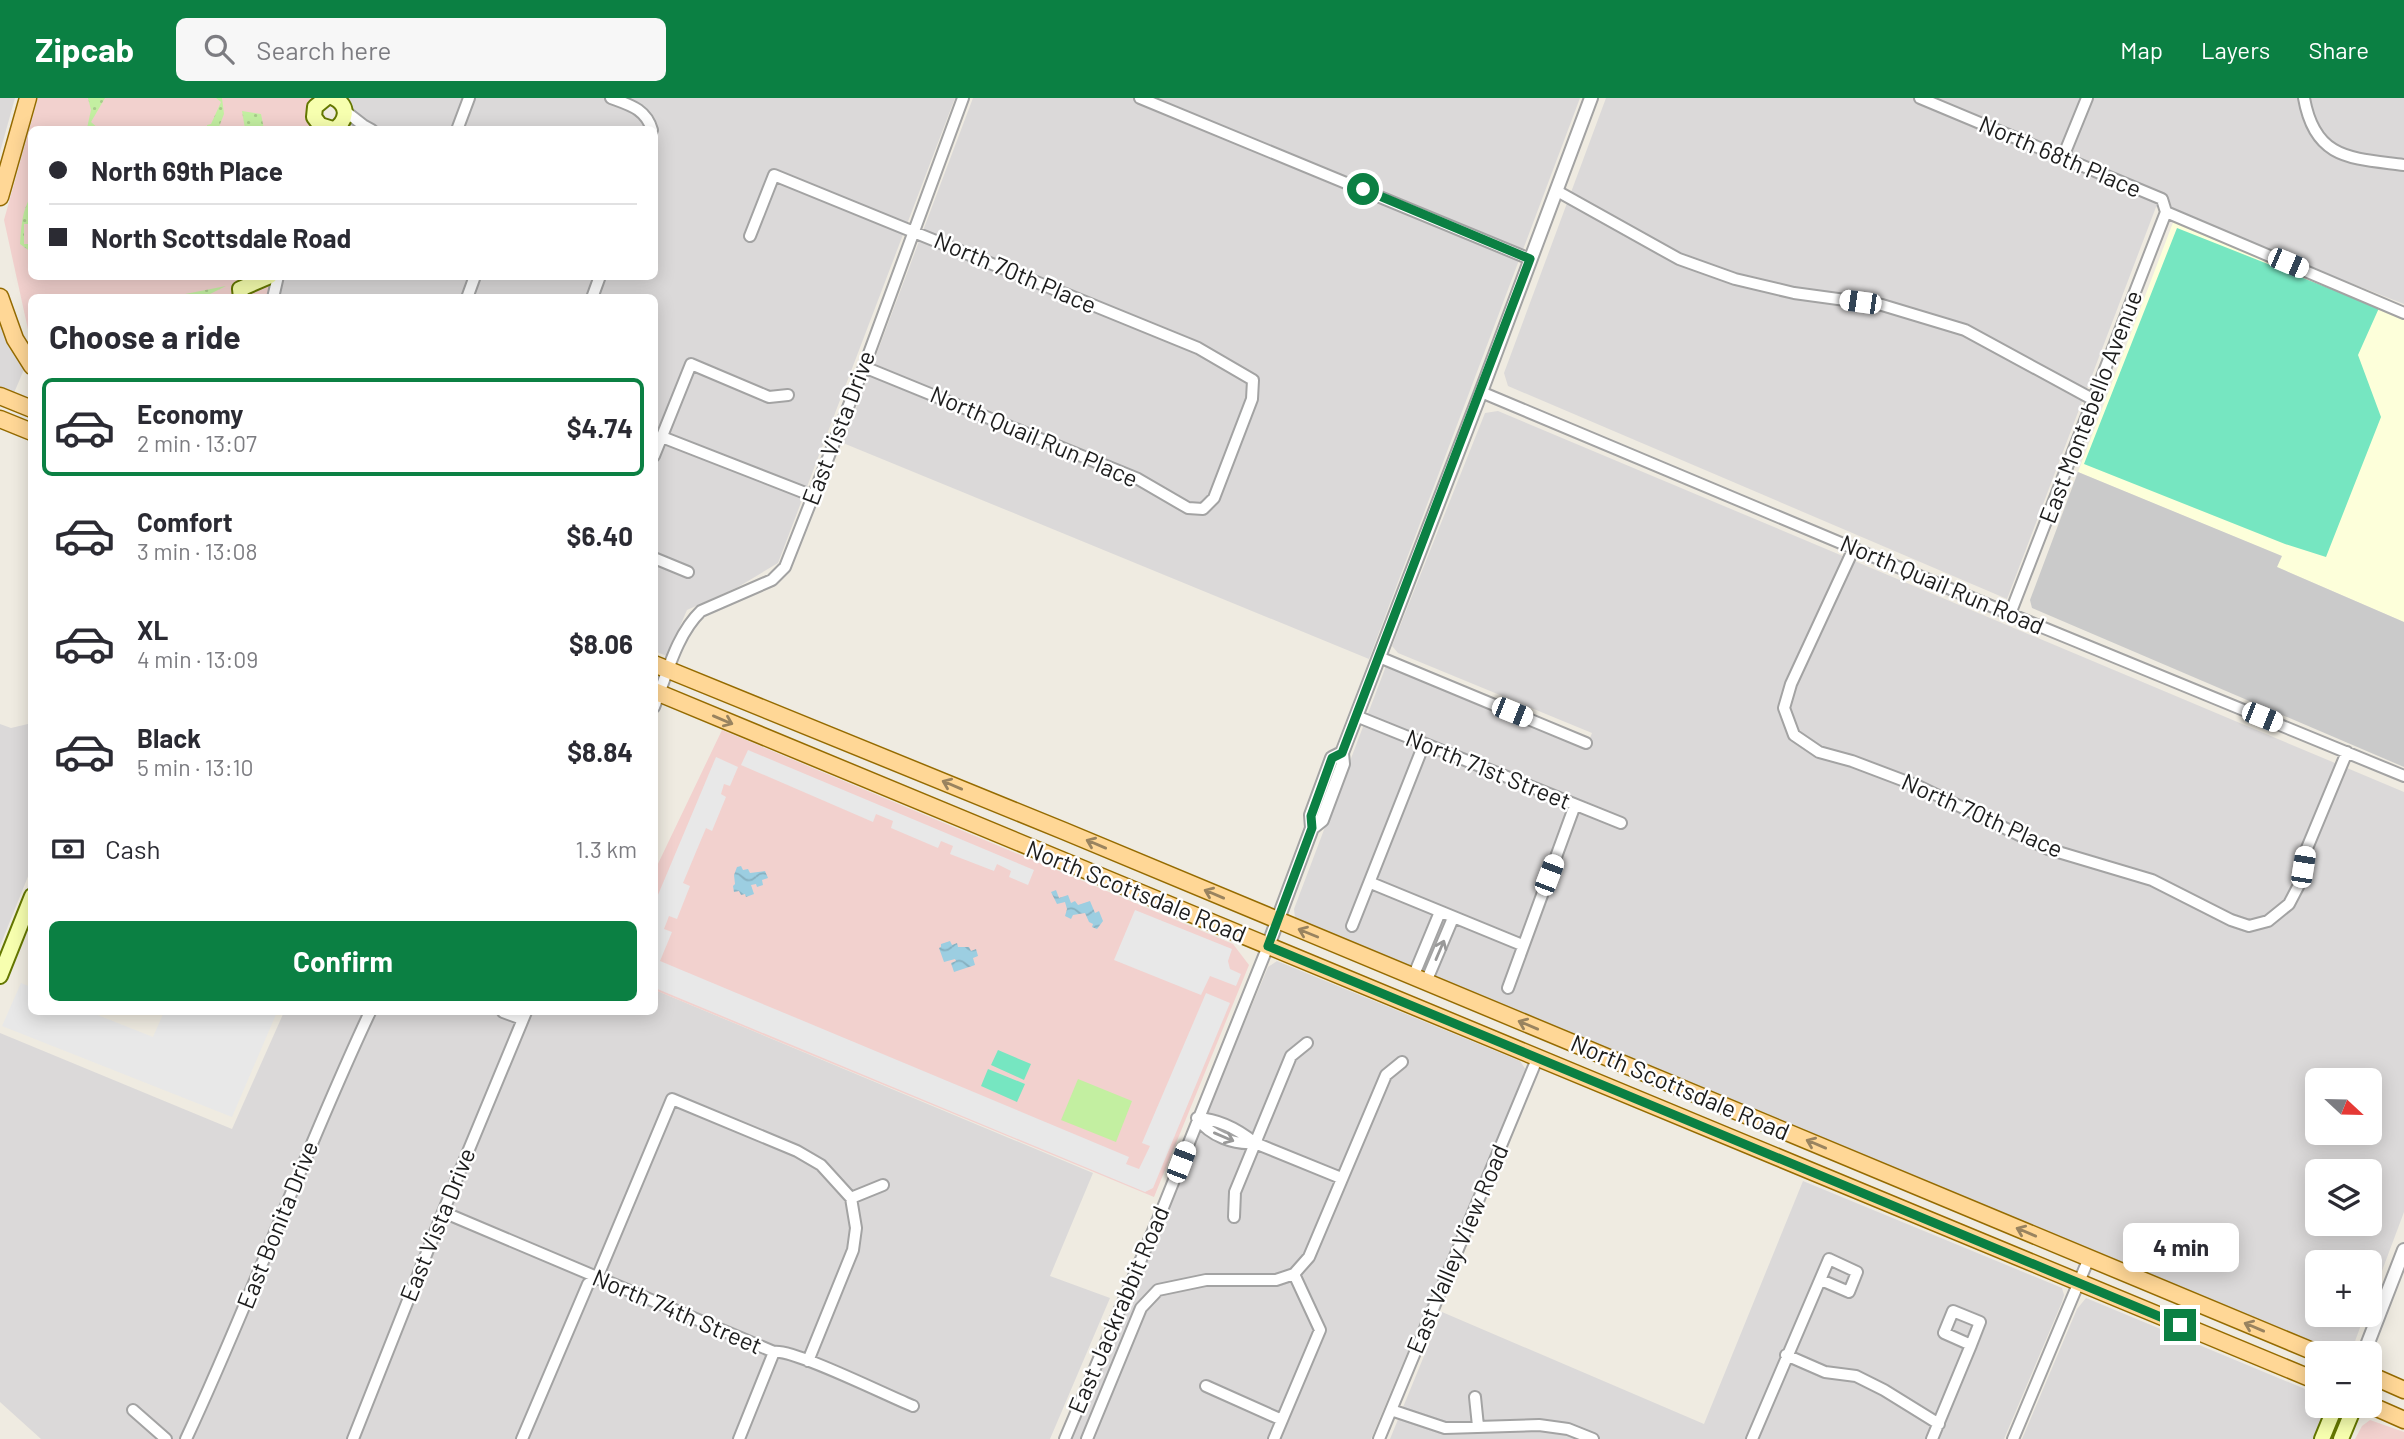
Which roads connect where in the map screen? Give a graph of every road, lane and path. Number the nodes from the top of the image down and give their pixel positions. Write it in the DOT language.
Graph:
graph roads {
  1 [pos="326,98"];
  2 [pos="469,98"];
  3 [pos="611,98"];
  4 [pos="963,98"];
  5 [pos="1140,98"];
  6 [pos="1591,98"];
  7 [pos="1920,98"];
  8 [pos="2087,98"];
  9 [pos="2304,98"];
  10 [pos="341,103"];
  11 [pos="26,105"];
  12 [pos="651,125"];
  13 [pos="316,126"];
  14 [pos="337,126"];
  15 [pos="367,126"];
  16 [pos="458,126"];
  17 [pos="2063,157"];
  18 [pos="2404,165"];
  19 [pos="1557,191"];
  20 [pos="0,197"];
  21 [pos="2166,212"];
  22 [pos="915,231"];
  23 [pos="750,236"];
  24 [pos="1530,259"];
  25 [pos="262,280"];
  26 [pos="241,294"];
  27 [pos="0,298"];
  28 [pos="2404,313"];
  29 [pos="28,360"];
  30 [pos="864,366"];
  31 [pos="1481,392"];
  32 [pos="788,395"];
  33 [pos="0,396"];
  34 [pos="2094,400"];
  35 [pos="28,407"];
  36 [pos="0,419"];
  37 [pos="28,430"];
  38 [pos="662,437"];
  39 [pos="658,446"];
  40 [pos="813,496"];
  41 [pos="1203,509"];
  42 [pos="1854,548"];
  43 [pos="658,560"];
  44 [pos="688,572"];
  45 [pos="2010,614"];
  46 [pos="1379,657"];
  47 [pos="662,666"];
  48 [pos="658,687"];
  49 [pos="658,698"];
  50 [pos="1356,716"];
  51 [pos="1586,743"];
  52 [pos="1424,744"];
  53 [pos="2347,752"];
  54 [pos="2404,776"];
  55 [pos="998,804"];
  56 [pos="1576,805"];
  57 [pos="1621,823"];
  58 [pos="985,828"];
  59 [pos="1063,831"];
  60 [pos="1053,857"];
  61 [pos="1371,883"];
  62 [pos="28,906"];
  63 [pos="1440,912"];
  64 [pos="1453,918"];
  65 [pos="1277,920"];
  66 [pos="1352,926"];
  67 [pos="1522,945"];
  68 [pos="1268,946"];
  69 [pos="0,976"];
  70 [pos="1420,979"];
  71 [pos="1508,988"];
  72 [pos="369,1015"];
  73 [pos="524,1016"];
  74 [pos="1307,1043"];
  75 [pos="1537,1059"];
  76 [pos="1402,1062"];
  77 [pos="1197,1118"];
  78 [pos="1255,1143"];
  79 [pos="1341,1178"];
  80 [pos="884,1185"];
  81 [pos="850,1198"];
  82 [pos="443,1212"];
  83 [pos="1234,1217"];
  84 [pos="2404,1250"];
  85 [pos="2089,1258"];
  86 [pos="1294,1274"];
  87 [pos="597,1278"];
  88 [pos="1821,1280"];
  89 [pos="2078,1283"];
  90 [pos="2369,1341"];
  91 [pos="1971,1345"];
  92 [pos="2305,1348"];
  93 [pos="774,1352"];
  94 [pos="1786,1355"];
  95 [pos="808,1361"];
  96 [pos="2305,1376"];
  97 [pos="2382,1380"];
  98 [pos="1206,1386"];
  99 [pos="2404,1390"];
  100 [pos="1475,1397"];
  101 [pos="913,1406"];
  102 [pos="133,1410"];
  103 [pos="1391,1410"];
  104 [pos="2382,1410"];
  105 [pos="2331,1418"];
  106 [pos="2350,1418"];
  107 [pos="1282,1420"];
  108 [pos="2404,1420"];
  109 [pos="1938,1424"];
  110 [pos="1478,1426"];
  111 [pos="166,1439"];
  112 [pos="186,1439"];
  113 [pos="353,1439"];
  114 [pos="522,1439"];
  115 [pos="739,1439"];
  116 [pos="1065,1439"];
  117 [pos="1087,1439"];
  118 [pos="1274,1439"];
  119 [pos="1379,1439"];
  120 [pos="1593,1439"];
  121 [pos="1752,1439"];
  122 [pos="1932,1439"];
  123 [pos="2013,1439"];
  124 [pos="2322,1439"];
  125 [pos="2341,1439"];
  1 -- 13 [label="main road"];
  2 -- 16 [label="street"];
  3 -- 12 [label="street"];
  4 -- 22 [label="street, East Vista Drive"];
  5 -- 24 [label="street"];
  6 -- 19 [label="street, East Jackrabbit Road"];
  7 -- 17 [label="street, North 68th Place"];
  8 -- 17 [label="street"];
  9 -- 18 [label="street"];
  10 -- 14 [label="main road"];
  10 -- 15 [label="street"];
  11 -- 20 [label="main road"];
  17 -- 21 [label="street, North 68th Place"];
  19 -- 24 [label="street, East Jackrabbit Road"];
  19 -- 34 [label="street"];
  21 -- 28 [label="street, North 68th Place"];
  21 -- 34 [label="street, East Montebello Avenue"];
  22 -- 23 [label="street, North 70th Place"];
  22 -- 30 [label="street, East Vista Drive"];
  22 -- 41 [label="street, North 70th Place"];
  24 -- 31 [label="street, East Jackrabbit Road"];
  25 -- 26 [label="main road"];
  27 -- 29 [label="main road"];
  30 -- 40 [label="street, East Vista Drive"];
  30 -- 41 [label="street, North Quail Run Place"];
  31 -- 42 [label="street, North Quail Run Road"];
  31 -- 46 [label="street, East Jackrabbit Road"];
  32 -- 38 [label="street"];
  33 -- 35 [label="main road"];
  34 -- 45 [label="street, East Montebello Avenue"];
  36 -- 37 [label="main road"];
  38 -- 39 [label="street"];
  38 -- 40 [label="street"];
  40 -- 47 [label="street, East Vista Drive"];
  42 -- 45 [label="street, North Quail Run Road"];
  42 -- 53 [label="street, North 70th Place"];
  43 -- 44 [label="street"];
  45 -- 53 [label="street, North Quail Run Road"];
  46 -- 50 [label="street, East Jackrabbit Road"];
  46 -- 51 [label="street"];
  47 -- 48 [label="street, East Vista Drive"];
  55 -- 47 [label="main road, North Scottsdale Road, one-way"];
  49 -- 58 [label="main road, North Scottsdale Road, one-way"];
  50 -- 52 [label="street, North 71st Street"];
  50 -- 65 [label="street, East Jackrabbit Road"];
  52 -- 56 [label="street, North 71st Street"];
  52 -- 61 [label="street"];
  53 -- 54 [label="street, North Quail Run Road"];
  55 -- 58 [label="main road"];
  55 -- 59 [label="main road, North Scottsdale Road"];
  56 -- 57 [label="street, North 71st Street"];
  56 -- 67 [label="street"];
  58 -- 60 [label="main road, North Scottsdale Road"];
  59 -- 60 [label="main road"];
  65 -- 59 [label="main road, North Scottsdale Road, one-way"];
  60 -- 68 [label="main road, North Scottsdale Road"];
  61 -- 63 [label="street"];
  61 -- 66 [label="street"];
  62 -- 69 [label="main road"];
  63 -- 64 [label="street"];
  63 -- 70 [label="street"];
  64 -- 67 [label="street"];
  70 -- 64 [label="street, one-way"];
  65 -- 68 [label="street, East Jackrabbit Road"];
  70 -- 65 [label="main road, North Scottsdale Road, one-way"];
  67 -- 71 [label="street"];
  68 -- 75 [label="main road, North Scottsdale Road"];
  68 -- 77 [label="street, East Jackrabbit Road"];
  85 -- 70 [label="main road, North Scottsdale Road, one-way"];
  72 -- 112 [label="street, East Bonita Drive"];
  73 -- 82 [label="street, East Vista Drive"];
  74 -- 78 [label="street"];
  75 -- 89 [label="main road, North Scottsdale Road"];
  75 -- 103 [label="street, East Valley View Road"];
  76 -- 79 [label="street"];
  77 -- 78 [label="street"];
  77 -- 116 [label="street, East Jackrabbit Road"];
  78 -- 79 [label="street"];
  78 -- 83 [label="street"];
  79 -- 86 [label="street"];
  80 -- 81 [label="street"];
  81 -- 87 [label="street"];
  81 -- 95 [label="street"];
  82 -- 87 [label="street, North 74th Street"];
  82 -- 113 [label="street, East Vista Drive"];
  84 -- 90 [label="street"];
  85 -- 89 [label="street"];
  92 -- 85 [label="main road, North Scottsdale Road, one-way"];
  86 -- 107 [label="street"];
  86 -- 117 [label="street"];
  87 -- 93 [label="street, North 74th Street"];
  87 -- 114 [label="street"];
  88 -- 94 [label="street"];
  89 -- 96 [label="main road, North Scottsdale Road"];
  89 -- 123 [label="street"];
  91 -- 109 [label="street"];
  93 -- 95 [label="street, North 74th Street"];
  93 -- 115 [label="street"];
  94 -- 109 [label="street"];
  94 -- 121 [label="street"];
  95 -- 101 [label="street, North 74th Street"];
  97 -- 99 [label="main road"];
  98 -- 107 [label="street"];
  100 -- 110 [label="street"];
  102 -- 111 [label="street"];
  103 -- 110 [label="street"];
  103 -- 119 [label="street, East Valley View Road"];
  104 -- 108 [label="main road"];
  105 -- 124 [label="main road"];
  106 -- 125 [label="main road"];
  107 -- 118 [label="street"];
  109 -- 122 [label="street"];
  110 -- 120 [label="street"];
}
